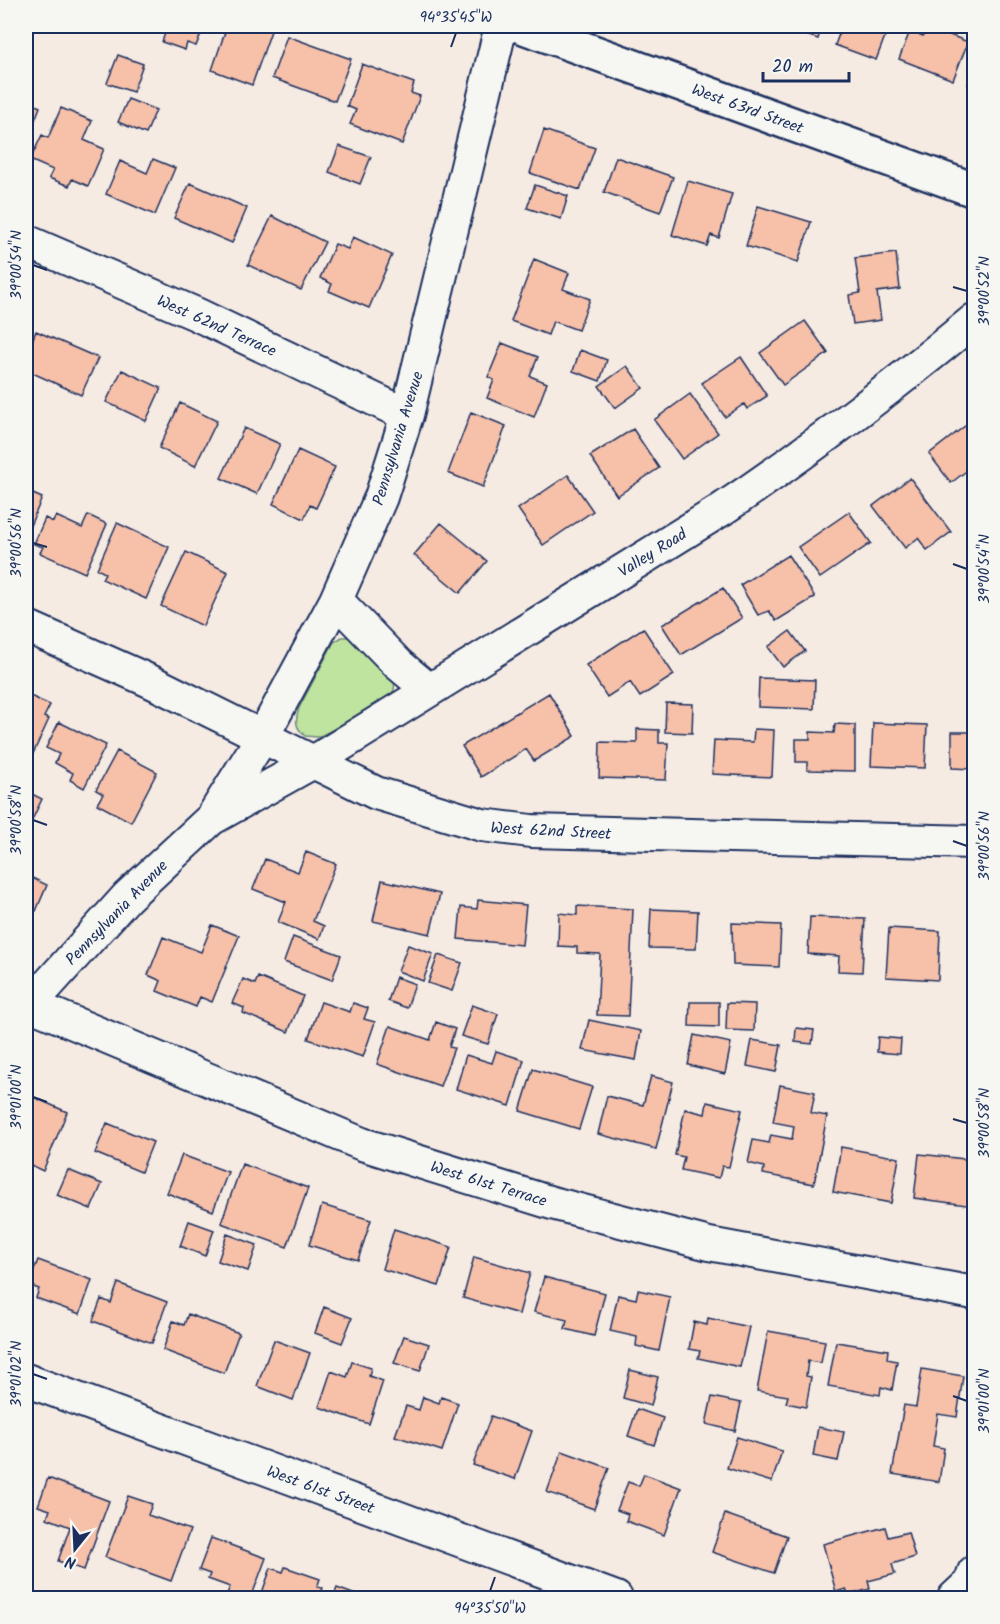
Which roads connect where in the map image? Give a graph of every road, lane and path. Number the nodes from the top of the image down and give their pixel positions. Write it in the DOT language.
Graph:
graph roads {
  1 [pos="501,26"];
  2 [pos="520,26"];
  3 [pos="975,190"];
  4 [pos="26,241"];
  5 [pos="975,320"];
  6 [pos="407,415"];
  7 [pos="336,600"];
  8 [pos="26,626"];
  9 [pos="429,690"];
  10 [pos="263,736"];
  11 [pos="315,761"];
  12 [pos="211,819"];
  13 [pos="975,843"];
  14 [pos="27,1006"];
  15 [pos="975,1293"];
  16 [pos="26,1380"];
  17 [pos="616,1599"];
  1 -- 6 [label="street, Pennsylvania Avenue"];
  2 -- 3 [label="main road, West 63rd Street"];
  4 -- 6 [label="street, West 62nd Terrace"];
  5 -- 9 [label="street, Valley Road"];
  6 -- 7 [label="street, Pennsylvania Avenue"];
  7 -- 9 [label="street"];
  7 -- 10 [label="street, Pennsylvania Avenue"];
  8 -- 10 [label="street, West 62nd Street"];
  9 -- 11 [label="street, Valley Road"];
  10 -- 11 [label="street, West 62nd Street"];
  10 -- 12 [label="street, Pennsylvania Avenue"];
  11 -- 12 [label="street, Pennsylvania Avenue"];
  11 -- 13 [label="street, West 62nd Street"];
  12 -- 14 [label="street, Pennsylvania Avenue"];
  14 -- 15 [label="street, West 61st Terrace"];
  16 -- 17 [label="street, West 61st Street"];
}
